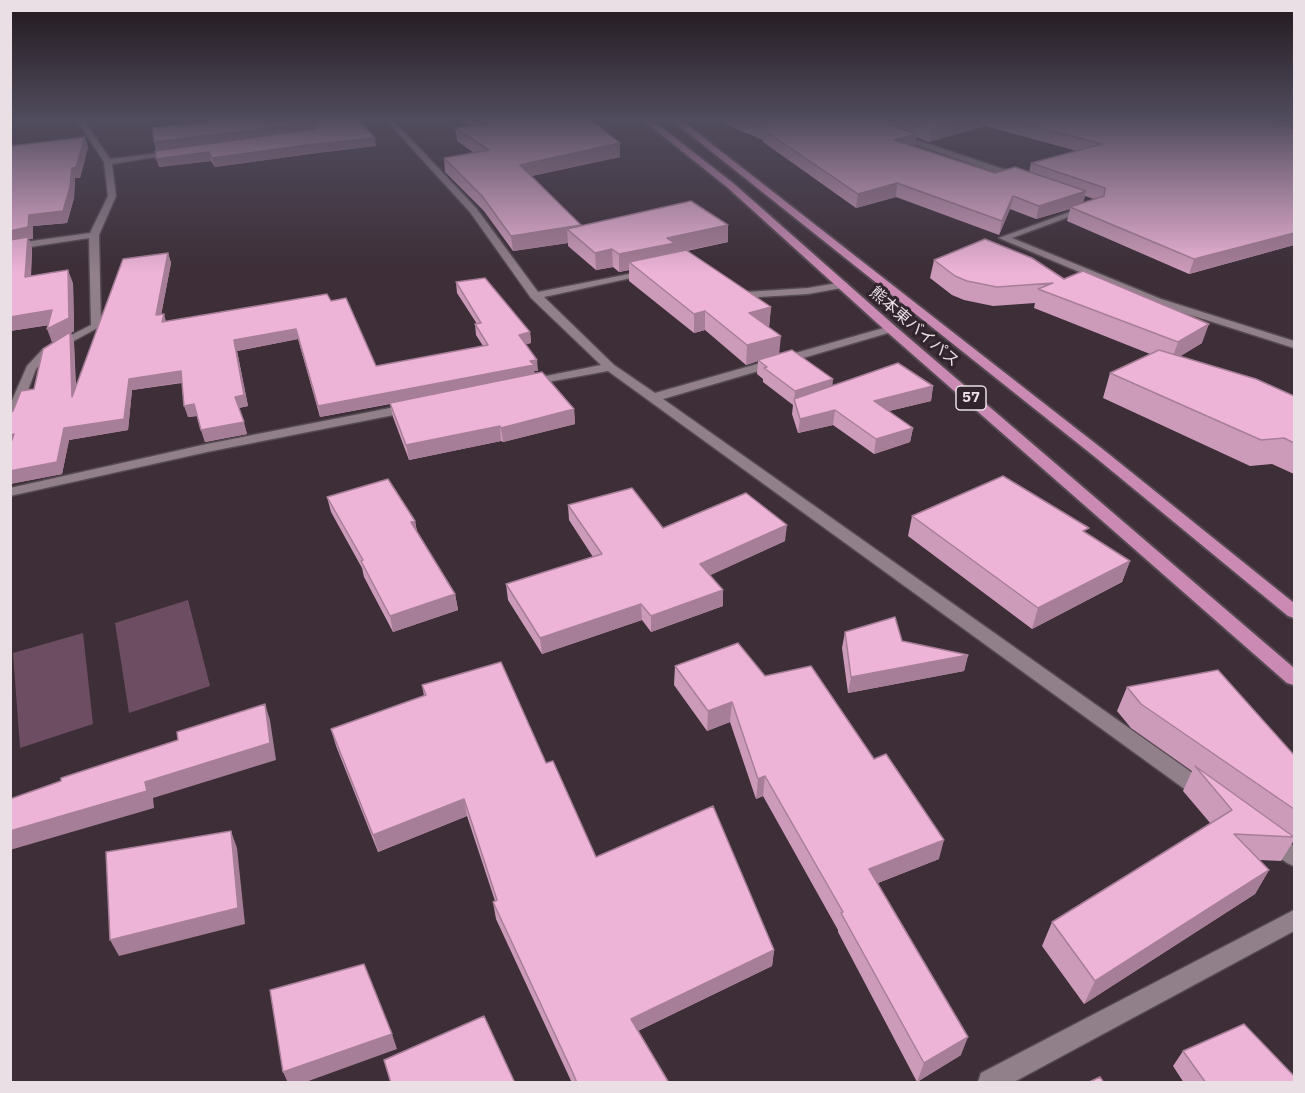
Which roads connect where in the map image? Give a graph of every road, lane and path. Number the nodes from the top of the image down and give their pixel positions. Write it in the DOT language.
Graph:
graph roads {
  1 [pos="109,171"];
  2 [pos="437,171"];
  3 [pos="712,171"];
  4 [pos="741,171"];
  5 [pos="1000,171"];
  6 [pos="1023,179"];
  7 [pos="1087,202"];
  8 [pos="94,235"];
  9 [pos="10,247"];
  10 [pos="661,269"];
  11 [pos="724,281"];
  12 [pos="843,285"];
  13 [pos="535,296"];
  14 [pos="891,329"];
  15 [pos="1294,345"];
  16 [pos="609,367"];
  17 [pos="518,386"];
  18 [pos="652,398"];
  19 [pos="425,404"];
  20 [pos="10,422"];
  21 [pos="10,492"];
  22 [pos="1294,612"];
  23 [pos="1294,678"];
  24 [pos="1217,801"];
  25 [pos="1256,829"];
  26 [pos="1294,857"];
  27 [pos="1294,920"];
  28 [pos="990,1083"];
  1 -- 8 [label="street"];
  2 -- 13 [label="street"];
  3 -- 12 [label="highway, 熊本東バイパス / 57"];
  4 -- 22 [label="highway, 熊本東バイパス / 57"];
  5 -- 6 [label="street"];
  7 -- 15 [label="street"];
  8 -- 9 [label="street"];
  8 -- 20 [label="street"];
  10 -- 13 [label="street"];
  11 -- 12 [label="street"];
  12 -- 14 [label="highway, 熊本東バイパス / 57"];
  13 -- 16 [label="street"];
  14 -- 18 [label="street"];
  14 -- 23 [label="highway, 熊本東バイパス / 57"];
  16 -- 17 [label="street"];
  16 -- 18 [label="street"];
  18 -- 24 [label="street"];
  19 -- 21 [label="street"];
  25 -- 26 [label="street"];
  27 -- 28 [label="street"];
}
